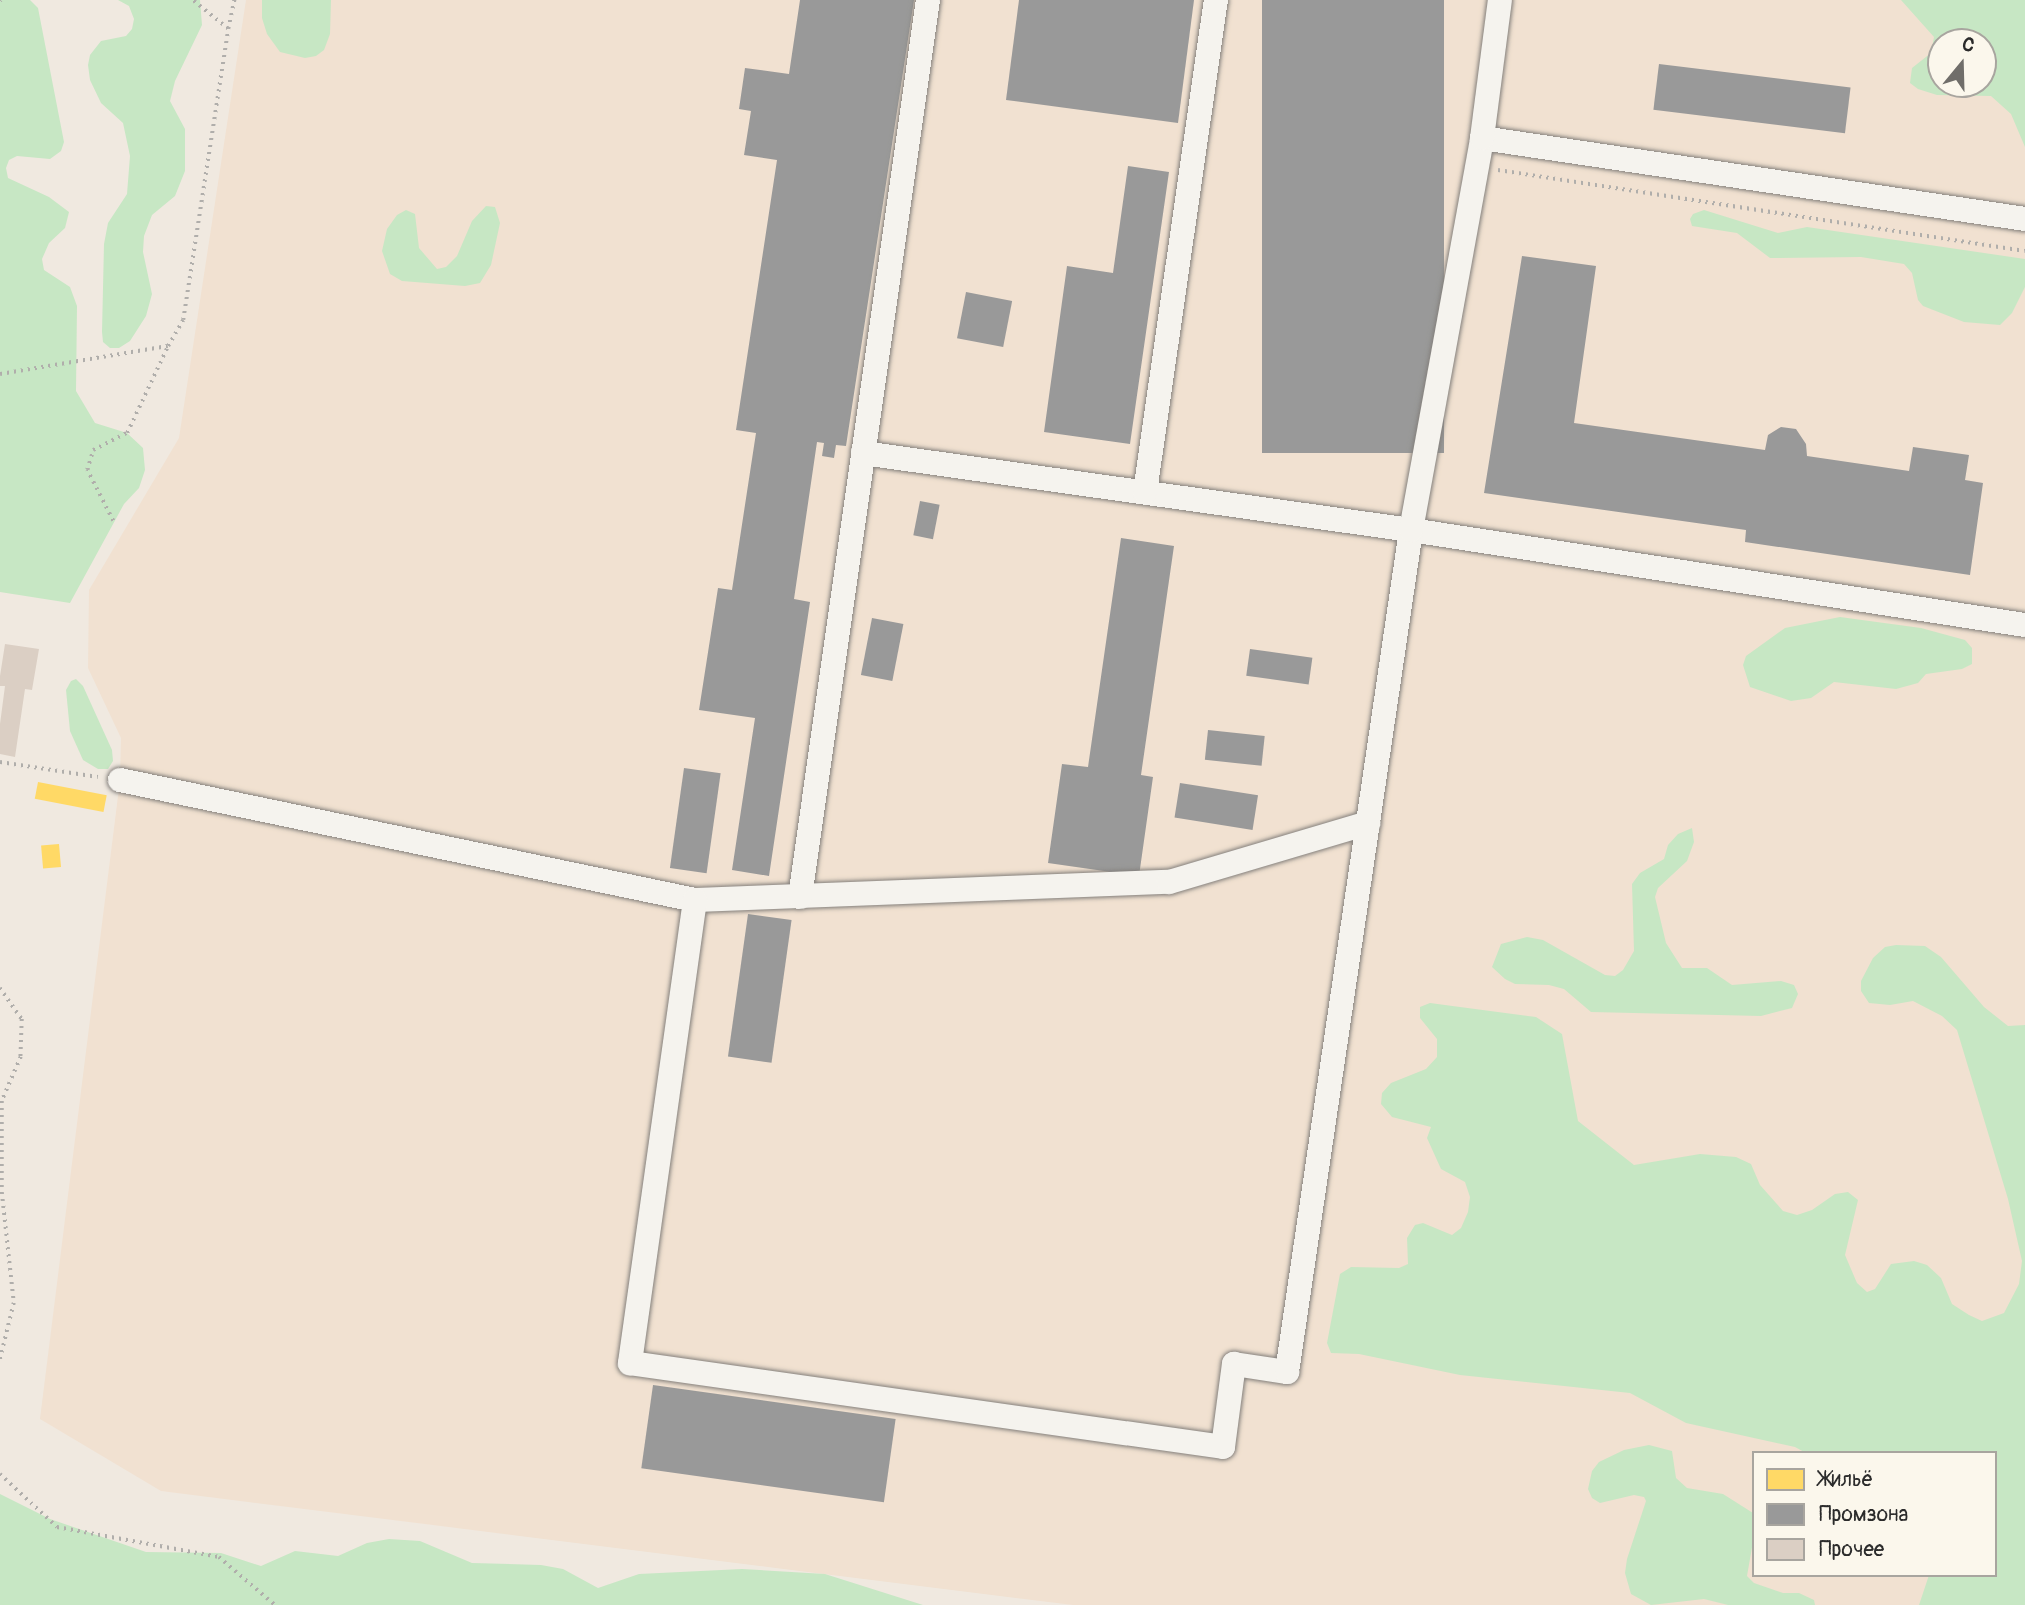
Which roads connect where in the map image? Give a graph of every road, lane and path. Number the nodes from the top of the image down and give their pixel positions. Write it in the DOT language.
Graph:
graph roads {
  1 [pos="192,0"];
  2 [pos="234,0"];
  3 [pos="928,0"];
  4 [pos="1216,0"];
  5 [pos="1500,0"];
  6 [pos="228,29"];
  7 [pos="1482,138"];
  8 [pos="1476,167"];
  9 [pos="2025,219"];
  10 [pos="2025,251"];
  11 [pos="168,346"];
  12 [pos="0,374"];
  13 [pos="863,453"];
  14 [pos="1144,492"];
  15 [pos="113,522"];
  16 [pos="1411,530"];
  17 [pos="2025,625"];
  18 [pos="0,762"];
  19 [pos="120,780"];
  20 [pos="1368,823"];
  21 [pos="800,897"];
  22 [pos="695,901"];
  23 [pos="0,988"];
  24 [pos="0,1360"];
  25 [pos="0,1474"];
  26 [pos="275,1605"];
  1 -- 6 [label="path"];
  2 -- 6 [label="path"];
  3 -- 13 [label="lane"];
  4 -- 14 [label="lane"];
  5 -- 7 [label="lane"];
  6 -- 11 [label="path"];
  7 -- 8 [label="lane"];
  7 -- 9 [label="lane"];
  8 -- 10 [label="path"];
  8 -- 16 [label="lane"];
  11 -- 12 [label="path"];
  11 -- 15 [label="path"];
  13 -- 14 [label="lane"];
  13 -- 21 [label="lane"];
  14 -- 16 [label="lane"];
  16 -- 17 [label="lane"];
  16 -- 20 [label="lane"];
  18 -- 19 [label="path"];
  19 -- 22 [label="lane"];
  20 -- 21 [label="lane"];
  20 -- 22 [label="lane"];
  21 -- 22 [label="lane"];
  23 -- 24 [label="path"];
  25 -- 26 [label="path"];
}
